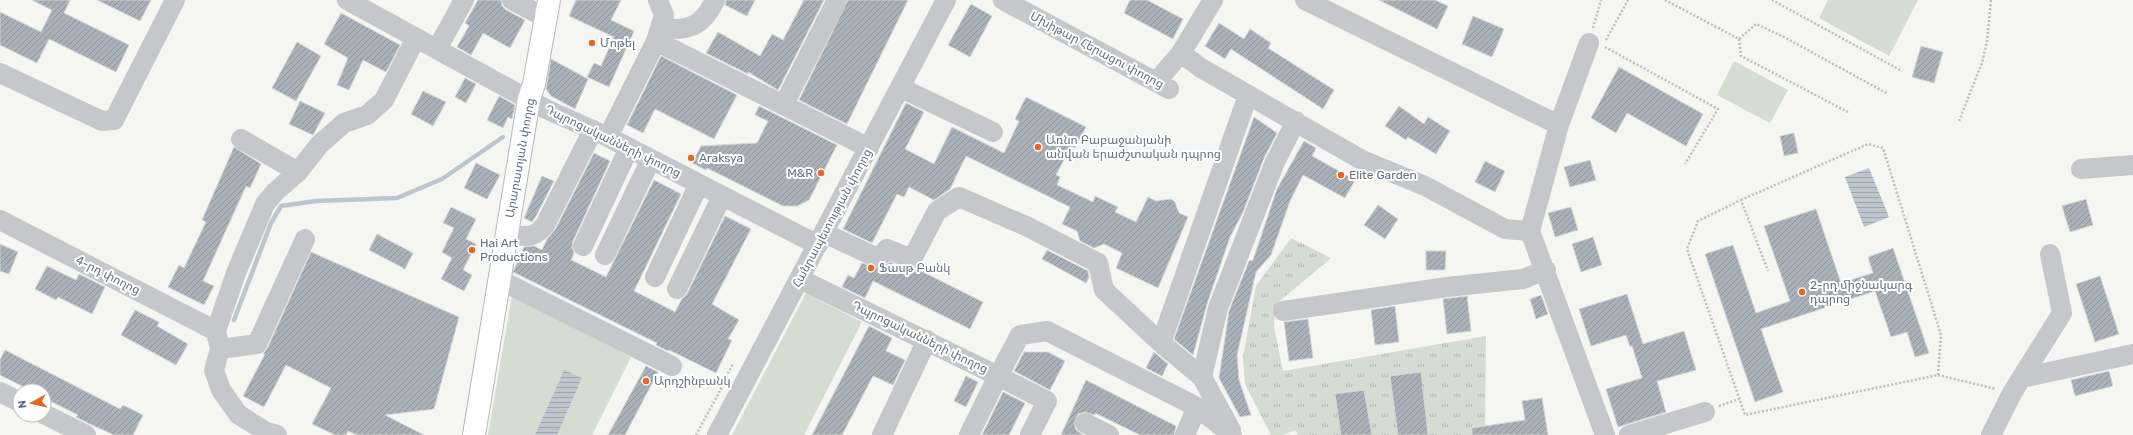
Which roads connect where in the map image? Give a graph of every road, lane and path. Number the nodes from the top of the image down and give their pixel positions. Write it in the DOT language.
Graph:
graph roads {
  1 [pos="176,0"];
  2 [pos="464,0"];
  3 [pos="512,0"];
  4 [pos="658,0"];
  5 [pos="715,0"];
  6 [pos="837,0"];
  7 [pos="946,0"];
  8 [pos="1003,0"];
  9 [pos="1213,0"];
  10 [pos="1306,0"];
  11 [pos="1601,0"];
  12 [pos="1628,0"];
  13 [pos="1666,0"];
  14 [pos="1772,0"];
  15 [pos="1991,0"];
  16 [pos="349,1"];
  17 [pos="547,9"];
  18 [pos="658,34"];
  19 [pos="416,38"];
  20 [pos="1739,39"];
  21 [pos="1589,43"];
  22 [pos="437,49"];
  23 [pos="1181,53"];
  24 [pos="1902,72"];
  25 [pos="0,73"];
  26 [pos="900,88"];
  27 [pos="1888,94"];
  28 [pos="1248,95"];
  29 [pos="529,99"];
  30 [pos="784,104"];
  31 [pos="1848,112"];
  32 [pos="1296,121"];
  33 [pos="1959,121"];
  34 [pos="1559,125"];
  35 [pos="993,132"];
  36 [pos="600,134"];
  37 [pos="241,139"];
  38 [pos="629,148"];
  39 [pos="869,148"];
  40 [pos="650,159"];
  41 [pos="1685,164"];
  42 [pos="2133,165"];
  43 [pos="2081,168"];
  44 [pos="298,172"];
  45 [pos="699,184"];
  46 [pos="722,196"];
  47 [pos="1741,200"];
  48 [pos="0,220"];
  49 [pos="1530,231"];
  50 [pos="507,234"];
  51 [pos="305,239"];
  52 [pos="821,239"];
  53 [pos="583,246"];
  54 [pos="2050,254"];
  55 [pos="605,255"];
  56 [pos="1546,270"];
  57 [pos="1768,271"];
  58 [pos="655,277"];
  59 [pos="800,279"];
  60 [pos="500,280"];
  61 [pos="677,289"];
  62 [pos="1283,311"];
  63 [pos="218,340"];
  64 [pos="927,340"];
  65 [pos="1160,342"];
  66 [pos="2133,354"];
  67 [pos="672,366"];
  68 [pos="1938,375"];
  69 [pos="998,376"];
  70 [pos="1202,377"];
  71 [pos="2017,386"];
  72 [pos="0,392"];
  73 [pos="12,398"];
  74 [pos="1197,407"];
  75 [pos="1705,412"];
  76 [pos="52,418"];
  77 [pos="1085,423"];
  78 [pos="86,435"];
  79 [pos="277,435"];
  80 [pos="474,435"];
  81 [pos="717,435"];
  82 [pos="882,435"];
  83 [pos="969,435"];
  84 [pos="1030,435"];
  85 [pos="1109,435"];
  86 [pos="1185,435"];
  87 [pos="1233,435"];
  88 [pos="1606,435"];
  89 [pos="1628,435"];
  90 [pos="1991,435"];
  1 -- 25 [label="street"];
  2 -- 22 [label="street"];
  3 -- 17 [label="street"];
  4 -- 18 [label="street"];
  5 -- 18 [label="street"];
  6 -- 30 [label="street"];
  7 -- 26 [label="street, Հանրապետության փողոց"];
  8 -- 23 [label="street, Մխիթար Հերացու փողոց"];
  9 -- 23 [label="street"];
  10 -- 34 [label="street"];
  11 -- 21 [label="path"];
  12 -- 41 [label="path"];
  13 -- 20 [label="path"];
  14 -- 24 [label="path"];
  15 -- 33 [label="path"];
  16 -- 19 [label="street, Դպրոցականների փողոց"];
  17 -- 29 [label="main road, Արարատյան փողոց"];
  18 -- 30 [label="street"];
  18 -- 36 [label="street"];
  19 -- 22 [label="street, Դպրոցականների փողոց"];
  19 -- 44 [label="street"];
  20 -- 27 [label="path"];
  20 -- 31 [label="path"];
  21 -- 34 [label="street"];
  22 -- 29 [label="street, Դպրոցականների փողոց"];
  23 -- 28 [label="street"];
  26 -- 35 [label="street"];
  26 -- 39 [label="street, Հանրապետության փողոց"];
  28 -- 32 [label="street"];
  28 -- 65 [label="street"];
  29 -- 36 [label="street, Դպրոցականների փողոց"];
  29 -- 50 [label="main road, Արարատյան փողոց"];
  30 -- 39 [label="street"];
  32 -- 49 [label="street"];
  32 -- 70 [label="street"];
  34 -- 49 [label="street"];
  36 -- 38 [label="street, Դպրոցականների փողոց"];
  36 -- 50 [label="street"];
  37 -- 44 [label="street"];
  38 -- 40 [label="street, Դպրոցականների փողոց"];
  38 -- 53 [label="street"];
  39 -- 52 [label="street, Հանրապետության փողոց"];
  40 -- 45 [label="street, Դպրոցականների փողոց"];
  40 -- 55 [label="street"];
  42 -- 43 [label="street"];
  44 -- 63 [label="street"];
  45 -- 46 [label="street, Դպրոցականների փողոց"];
  45 -- 58 [label="street"];
  46 -- 52 [label="street, Դպրոցականների փողոց"];
  46 -- 61 [label="street"];
  47 -- 57 [label="path"];
  47 -- 68 [label="path"];
  47 -- 68 [label="path"];
  48 -- 63 [label="street, 4-րդ փողոց"];
  49 -- 56 [label="street"];
  50 -- 60 [label="main road, Արարատյան փողոց"];
  51 -- 63 [label="street"];
  52 -- 59 [label="street, Հանրապետության փողոց"];
  52 -- 65 [label="street, Դպրոցականների փողոց"];
  54 -- 71 [label="street"];
  56 -- 62 [label="street"];
  56 -- 88 [label="street"];
  59 -- 64 [label="street, Դպրոցականների փողոց"];
  59 -- 81 [label="street, Հանրապետության փողոց"];
  60 -- 67 [label="street"];
  60 -- 80 [label="main road, Արարատյան փողոց"];
  63 -- 79 [label="street"];
  64 -- 69 [label="street, Դպրոցականների փողոց"];
  64 -- 82 [label="street"];
  65 -- 70 [label="street"];
  66 -- 71 [label="street"];
  68 -- 71 [label="path"];
  69 -- 74 [label="street, Դպրոցականների փողոց"];
  69 -- 83 [label="street"];
  69 -- 84 [label="street"];
  70 -- 87 [label="street"];
  71 -- 90 [label="street"];
  72 -- 73 [label="street"];
  74 -- 86 [label="street"];
  74 -- 87 [label="street, Դպրոցականների փողոց"];
  75 -- 89 [label="street"];
  76 -- 78 [label="street"];
  77 -- 85 [label="street"];
}
